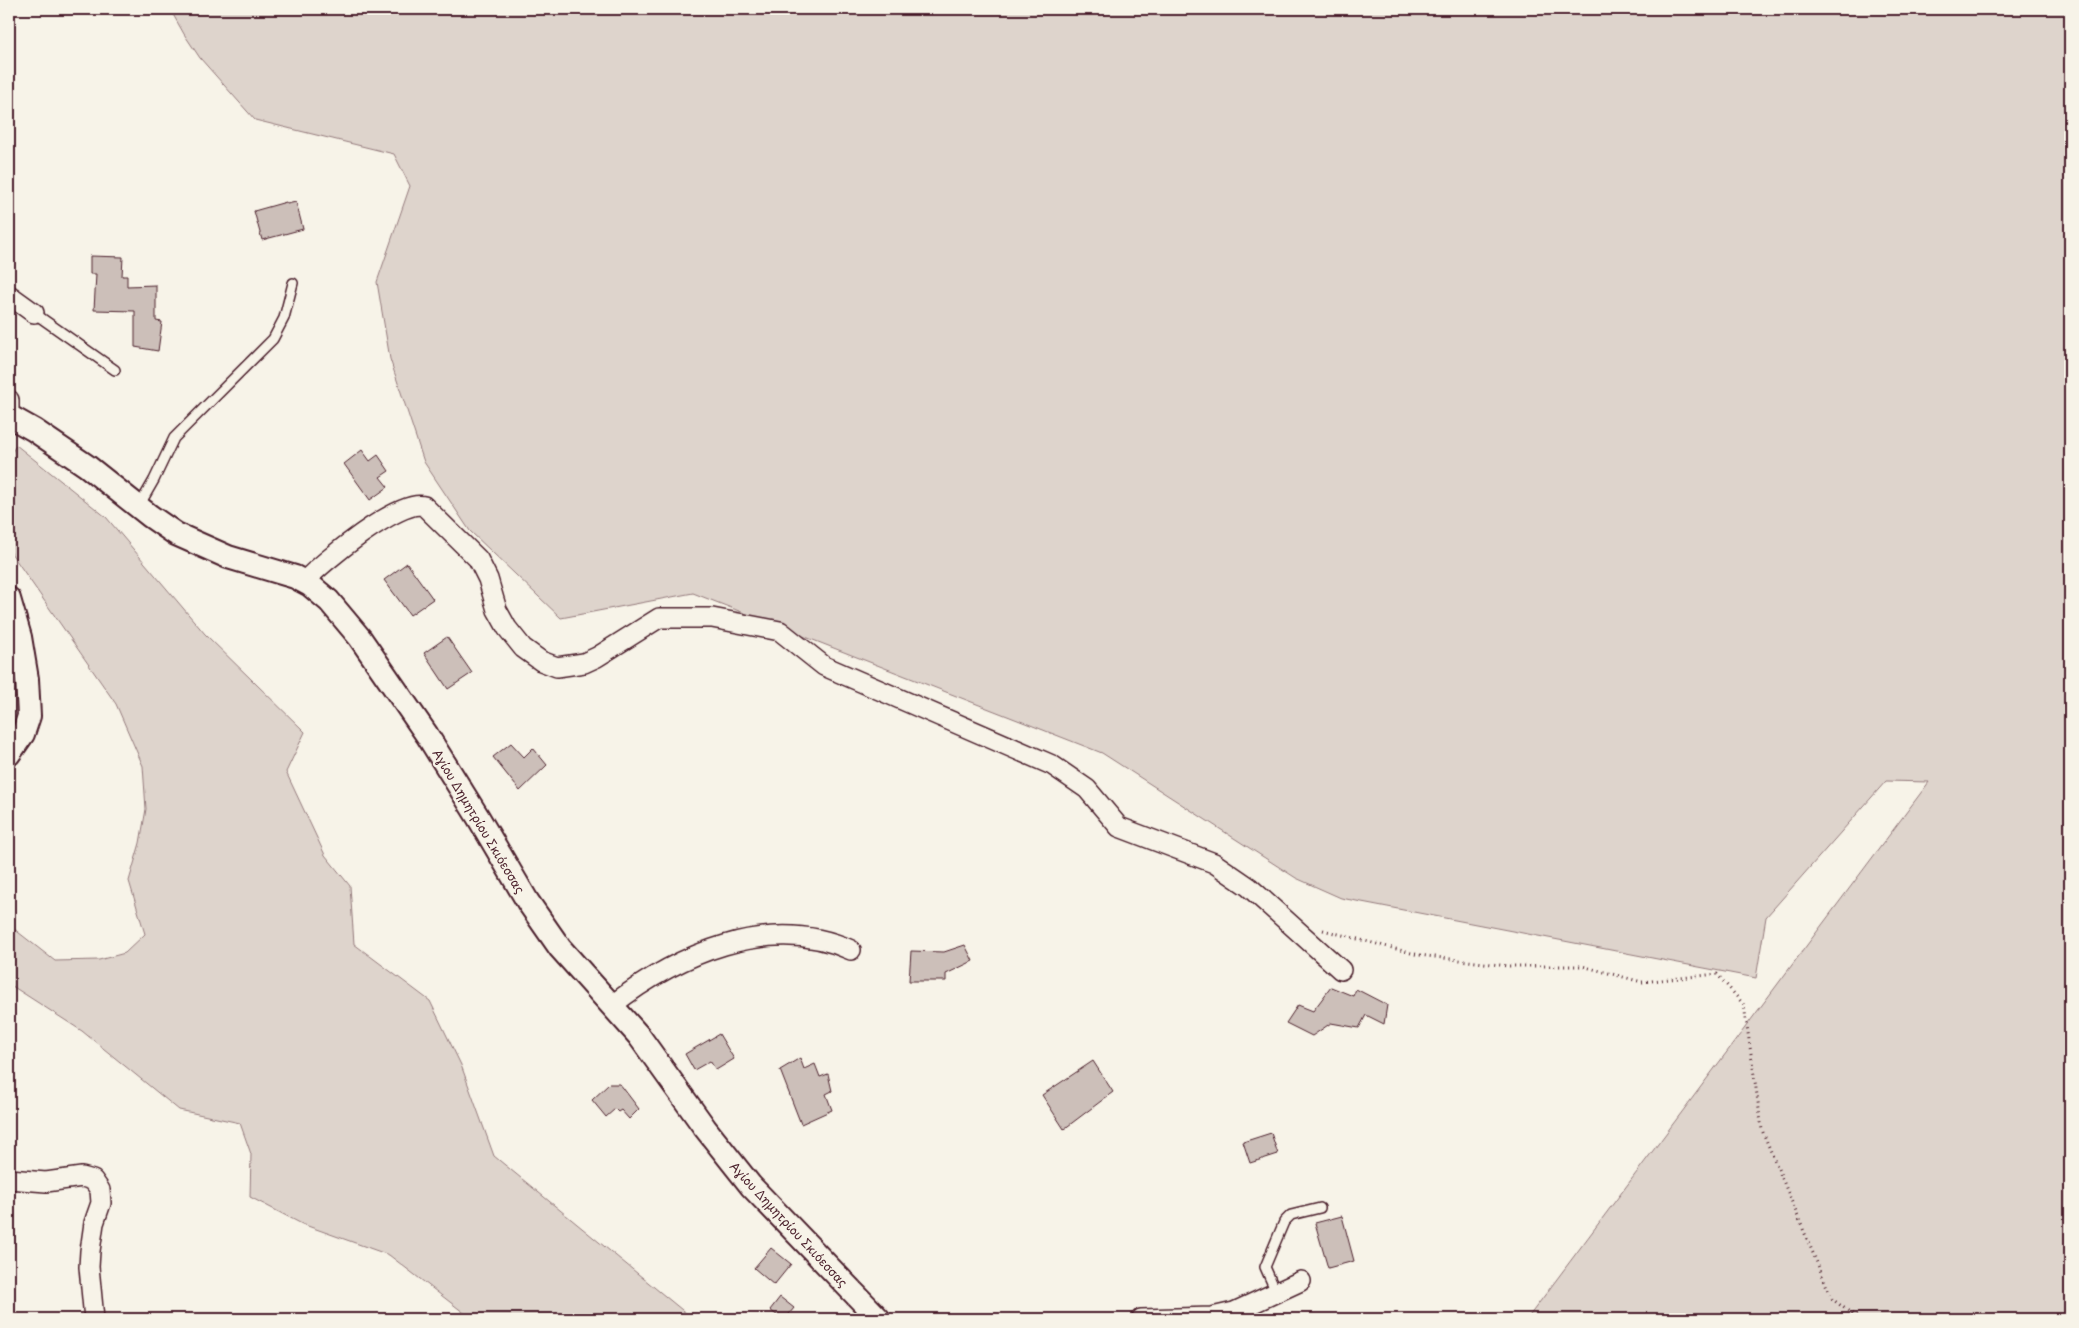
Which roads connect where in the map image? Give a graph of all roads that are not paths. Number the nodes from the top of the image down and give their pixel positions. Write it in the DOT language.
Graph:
graph roads {
  1 [pos="293,283"];
  2 [pos="9,295"];
  3 [pos="34,313"];
  4 [pos="115,370"];
  5 [pos="9,400"];
  6 [pos="9,408"];
  7 [pos="9,416"];
  8 [pos="138,507"];
  9 [pos="305,582"];
  10 [pos="9,599"];
  11 [pos="9,754"];
  12 [pos="851,950"];
  13 [pos="1341,970"];
  14 [pos="611,1006"];
  15 [pos="9,1180"];
  16 [pos="1320,1208"];
  17 [pos="1301,1281"];
  18 [pos="1276,1292"];
  19 [pos="94,1319"];
  20 [pos="879,1319"];
  21 [pos="1141,1319"];
  1 -- 8 [label="lane"];
  2 -- 3 [label="street"];
  3 -- 4 [label="lane"];
  5 -- 6 [label="street"];
  7 -- 8 [label="street, Αγίου Δημητρίου Σκιόεσσας"];
  8 -- 9 [label="street, Αγίου Δημητρίου Σκιόεσσας"];
  9 -- 13 [label="street"];
  9 -- 14 [label="street, Αγίου Δημητρίου Σκιόεσσας"];
  10 -- 11 [label="street"];
  12 -- 14 [label="street"];
  14 -- 20 [label="street, Αγίου Δημητρίου Σκιόεσσας"];
  15 -- 19 [label="street"];
  16 -- 18 [label="lane"];
  17 -- 18 [label="street"];
  18 -- 21 [label="street"];
}
